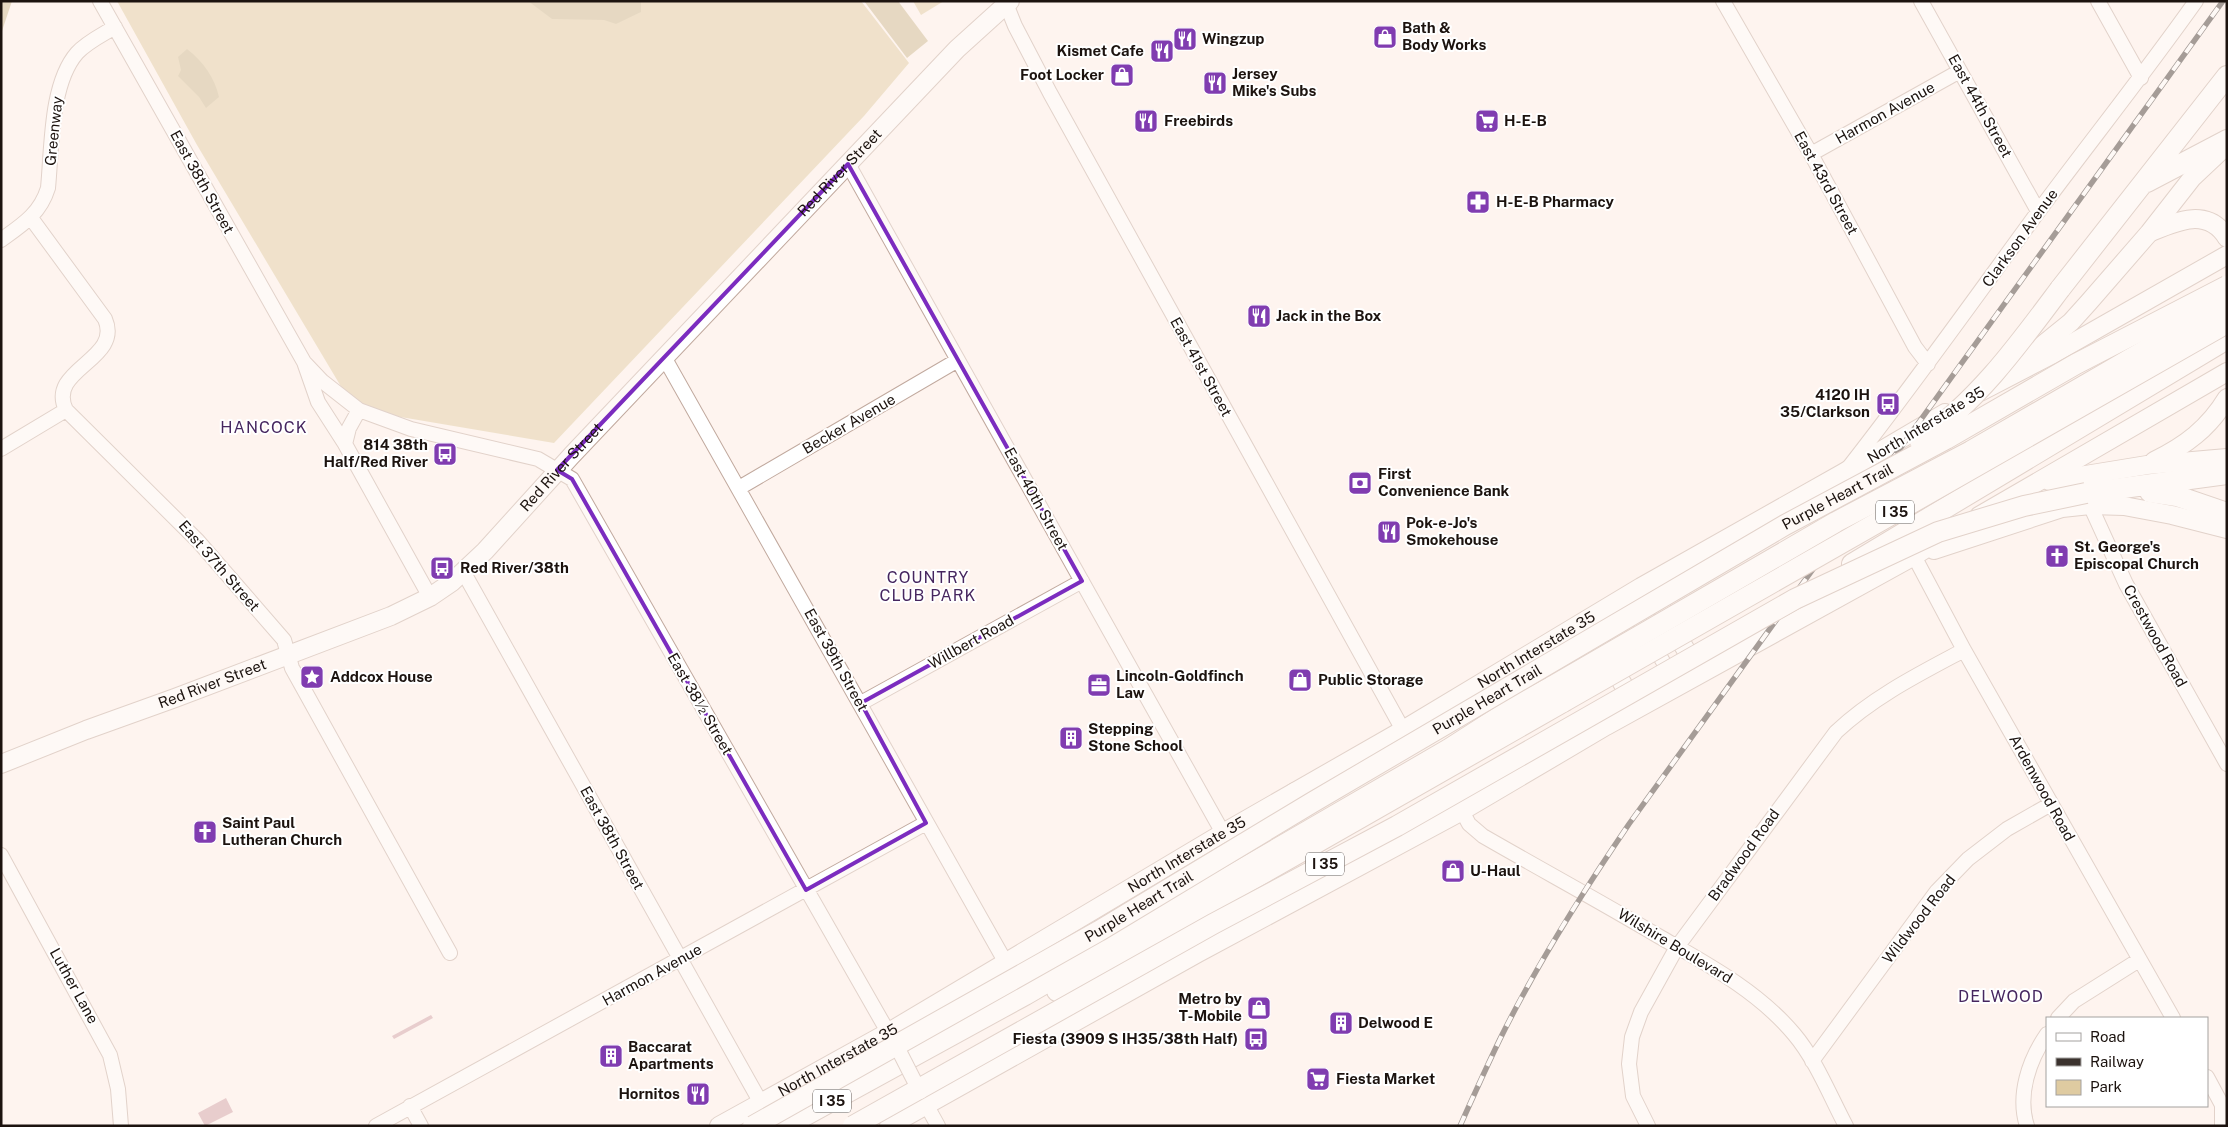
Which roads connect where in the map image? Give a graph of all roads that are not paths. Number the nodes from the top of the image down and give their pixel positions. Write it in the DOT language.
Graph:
graph roads {
  1 [pos="100,1"];
  2 [pos="1723,1"];
  3 [pos="1921,1"];
  4 [pos="2098,1"];
  5 [pos="2196,1"];
  6 [pos="1007,2"];
  7 [pos="115,27"];
  8 [pos="1960,71"];
  9 [pos="2227,76"];
  10 [pos="2141,78"];
  11 [pos="2227,140"];
  12 [pos="2227,146"];
  13 [pos="1811,154"];
  14 [pos="848,164"];
  15 [pos="2141,186"];
  16 [pos="2038,211"];
  17 [pos="31,218"];
  18 [pos="2149,233"];
  19 [pos="2227,238"];
  20 [pos="1,240"];
  21 [pos="2227,255"];
  22 [pos="2227,286"];
  23 [pos="2227,303"];
  24 [pos="2227,323"];
  25 [pos="2227,338"];
  26 [pos="664,357"];
  27 [pos="958,360"];
  28 [pos="304,362"];
  29 [pos="1928,364"];
  30 [pos="2227,372"];
  31 [pos="1998,382"];
  32 [pos="2227,398"];
  33 [pos="66,410"];
  34 [pos="359,410"];
  35 [pos="345,444"];
  36 [pos="1,449"];
  37 [pos="2227,458"];
  38 [pos="2147,465"];
  39 [pos="557,470"];
  40 [pos="1843,473"];
  41 [pos="2227,474"];
  42 [pos="2037,483"];
  43 [pos="739,488"];
  44 [pos="2111,490"];
  45 [pos="2088,499"];
  46 [pos="2227,513"];
  47 [pos="1785,525"];
  48 [pos="2227,529"];
  49 [pos="1914,556"];
  50 [pos="1671,570"];
  51 [pos="464,572"];
  52 [pos="1082,581"];
  53 [pos="1625,596"];
  54 [pos="430,597"];
  55 [pos="1795,599"];
  56 [pos="1603,610"];
  57 [pos="1555,638"];
  58 [pos="1964,650"];
  59 [pos="288,654"];
  60 [pos="1724,661"];
  61 [pos="1666,693"];
  62 [pos="1558,694"];
  63 [pos="861,703"];
  64 [pos="1516,706"];
  65 [pos="1606,726"];
  66 [pos="1404,730"];
  67 [pos="1,764"];
  68 [pos="2227,764"];
  69 [pos="1295,793"];
  70 [pos="2051,804"];
  71 [pos="1462,811"];
  72 [pos="926,823"];
  73 [pos="1223,833"];
  74 [pos="1,855"];
  75 [pos="806,890"];
  76 [pos="1677,947"];
  77 [pos="450,953"];
  78 [pos="680,959"];
  79 [pos="2139,960"];
  80 [pos="1006,963"];
  81 [pos="2059,1017"];
  82 [pos="2172,1017"];
  83 [pos="891,1035"];
  84 [pos="2046,1036"];
  85 [pos="1812,1061"];
  86 [pos="2208,1079"];
  87 [pos="923,1099"];
  88 [pos="761,1103"];
  89 [pos="2224,1105"];
  90 [pos="410,1106"];
  91 [pos="121,1126"];
  92 [pos="376,1126"];
  93 [pos="421,1126"];
  94 [pos="719,1126"];
  95 [pos="754,1126"];
  96 [pos="786,1126"];
  97 [pos="815,1126"];
  98 [pos="853,1126"];
  99 [pos="889,1126"];
  100 [pos="938,1126"];
  101 [pos="1648,1126"];
  102 [pos="1846,1126"];
  103 [pos="2027,1126"];
  104 [pos="2222,1126"];
  1 -- 7 [label="street, East 38th Street"];
  2 -- 13 [label="street, East 43rd Street"];
  3 -- 8 [label="street, East 44th Street"];
  4 -- 10 [label="street"];
  5 -- 10 [label="street, Clarkson Avenue"];
  6 -- 14 [label="main road, Red River Street"];
  6 -- 66 [label="street, East 41st Street"];
  7 -- 17 [label="street, Greenway"];
  7 -- 28 [label="street, East 38th Street"];
  8 -- 13 [label="street, Harmon Avenue"];
  8 -- 16 [label="street, East 44th Street"];
  9 -- 15 [label="highway"];
  10 -- 16 [label="street, Clarkson Avenue"];
  11 -- 15 [label="highway"];
  12 -- 18 [label="main road"];
  13 -- 29 [label="street, East 43rd Street"];
  14 -- 26 [label="main road, Red River Street"];
  14 -- 27 [label="street, East 40th Street"];
  15 -- 47 [label="highway, bridge"];
  16 -- 29 [label="street, Clarkson Avenue"];
  17 -- 20 [label="street, Greenway"];
  17 -- 33 [label="street"];
  18 -- 19 [label="main road"];
  18 -- 31 [label="main road"];
  21 -- 31 [label="main road, North Interstate 35"];
  22 -- 47 [label="highway, Purple Heart Trail / I 35, bridge"];
  23 -- 62 [label="highway, Purple Heart Trail / I 35, bridge"];
  24 -- 62 [label="highway, Purple Heart Trail / I 35, bridge"];
  25 -- 55 [label="highway, I 35, bridge"];
  26 -- 39 [label="main road, Red River Street"];
  26 -- 43 [label="street, East 39th Street"];
  27 -- 43 [label="street, Becker Avenue"];
  27 -- 52 [label="street, East 40th Street"];
  28 -- 34 [label="street, East 38th Street"];
  28 -- 35 [label="street, East 38th Street"];
  29 -- 40 [label="street, Clarkson Avenue"];
  30 -- 42 [label="main road"];
  31 -- 40 [label="main road, North Interstate 35"];
  32 -- 38 [label="main road"];
  33 -- 36 [label="street"];
  33 -- 59 [label="street, East 37th Street"];
  34 -- 35 [label="street"];
  34 -- 39 [label="street, East 38½ Street"];
  35 -- 54 [label="street, East 38th Street"];
  37 -- 38 [label="main road"];
  38 -- 42 [label="main road"];
  39 -- 51 [label="main road, Red River Street"];
  39 -- 75 [label="street, East 38½ Street"];
  40 -- 50 [label="main road, North Interstate 35"];
  41 -- 44 [label="highway"];
  42 -- 49 [label="main road"];
  43 -- 63 [label="street, East 39th Street"];
  44 -- 45 [label="highway"];
  44 -- 46 [label="highway"];
  45 -- 48 [label="main road"];
  45 -- 49 [label="main road"];
  45 -- 55 [label="highway, bridge"];
  45 -- 68 [label="street, Crestwood Road"];
  47 -- 95 [label="highway, Purple Heart Trail / I 35, bridge"];
  49 -- 58 [label="street, Ardenwood Road"];
  49 -- 60 [label="main road"];
  50 -- 53 [label="main road, North Interstate 35"];
  50 -- 60 [label="main road"];
  51 -- 54 [label="main road, Red River Street"];
  51 -- 78 [label="street, East 38th Street"];
  52 -- 63 [label="street, Willbert Road"];
  52 -- 73 [label="street, East 40th Street"];
  53 -- 56 [label="main road, North Interstate 35"];
  53 -- 61 [label="street"];
  54 -- 59 [label="main road, Red River Street"];
  55 -- 98 [label="highway, I 35, bridge"];
  56 -- 57 [label="main road, North Interstate 35"];
  56 -- 61 [label="street"];
  57 -- 65 [label="main road"];
  57 -- 66 [label="main road, North Interstate 35"];
  58 -- 70 [label="street, Ardenwood Road"];
  58 -- 76 [label="street, Bradwood Road"];
  59 -- 67 [label="main road, Red River Street"];
  59 -- 77 [label="street, East 37th Street"];
  60 -- 61 [label="main road"];
  61 -- 65 [label="main road"];
  62 -- 64 [label="highway, Purple Heart Trail / I 35"];
  62 -- 97 [label="highway, Purple Heart Trail / I 35"];
  63 -- 72 [label="street, East 39th Street"];
  64 -- 69 [label="highway"];
  64 -- 96 [label="highway, Purple Heart Trail / I 35"];
  65 -- 71 [label="main road"];
  66 -- 69 [label="main road, North Interstate 35"];
  69 -- 73 [label="main road, North Interstate 35"];
  70 -- 79 [label="street, Ardenwood Road"];
  70 -- 85 [label="street, Wildwood Road"];
  71 -- 76 [label="street, Wilshire Boulevard"];
  71 -- 87 [label="main road"];
  72 -- 75 [label="street, Harmon Avenue"];
  72 -- 80 [label="street, East 39th Street"];
  73 -- 80 [label="main road, North Interstate 35"];
  74 -- 91 [label="street, Luther Lane"];
  75 -- 78 [label="street, Harmon Avenue"];
  75 -- 83 [label="street, East 38½ Street"];
  76 -- 85 [label="street, Wilshire Boulevard"];
  76 -- 101 [label="street, Bradwood Road"];
  78 -- 88 [label="street, East 38th Street"];
  78 -- 90 [label="street, Harmon Avenue"];
  79 -- 81 [label="street"];
  79 -- 82 [label="street, Ardenwood Road"];
  80 -- 83 [label="main road, North Interstate 35"];
  83 -- 87 [label="street, East 38½ Street, bridge"];
  83 -- 88 [label="main road, North Interstate 35"];
  84 -- 103 [label="street"];
  85 -- 102 [label="street, Wilshire Boulevard"];
  86 -- 89 [label="street"];
  87 -- 99 [label="main road"];
  87 -- 100 [label="street, East 38½ Street"];
  88 -- 94 [label="main road, North Interstate 35"];
  89 -- 104 [label="street"];
  90 -- 92 [label="street, Harmon Avenue"];
  90 -- 93 [label="street"];
}
